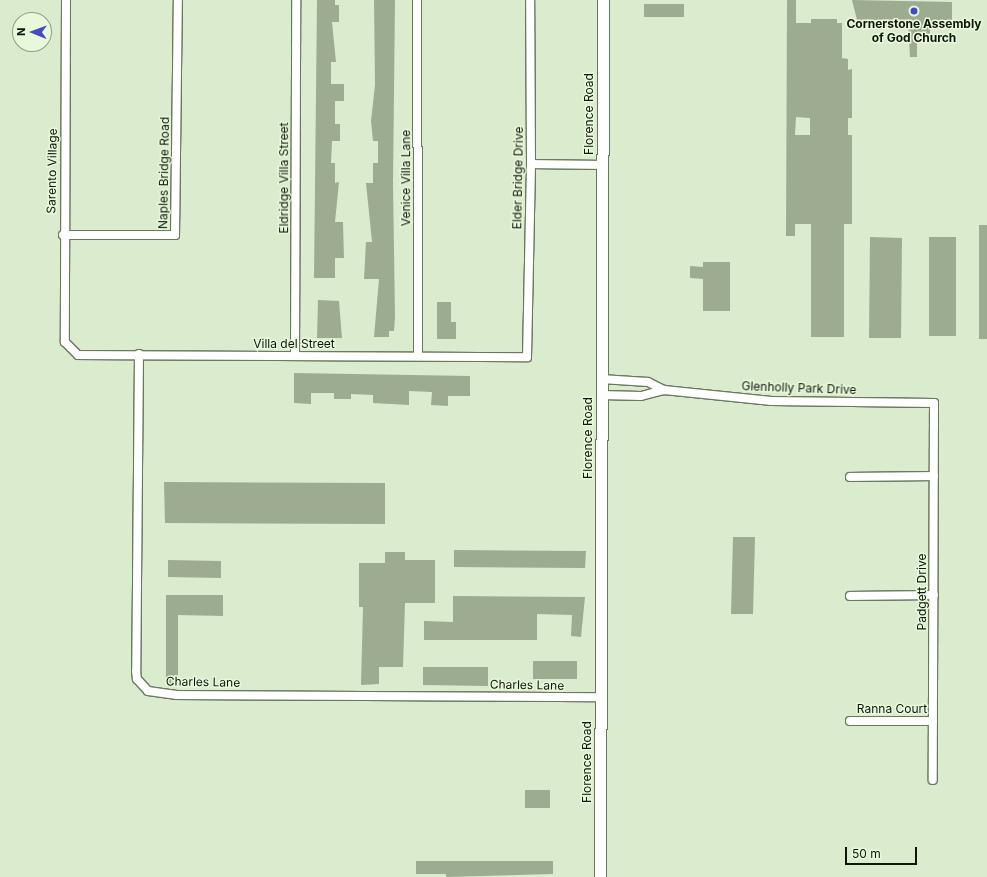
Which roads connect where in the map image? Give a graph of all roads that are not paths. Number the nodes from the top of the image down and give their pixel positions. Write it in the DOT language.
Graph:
graph roads {
  1 [pos="66,0"];
  2 [pos="178,0"];
  3 [pos="296,0"];
  4 [pos="417,0"];
  5 [pos="530,0"];
  6 [pos="603,0"];
  7 [pos="531,164"];
  8 [pos="602,165"];
  9 [pos="63,235"];
  10 [pos="65,342"];
  11 [pos="139,354"];
  12 [pos="295,356"];
  13 [pos="418,356"];
  14 [pos="527,357"];
  15 [pos="601,379"];
  16 [pos="664,390"];
  17 [pos="601,395"];
  18 [pos="934,403"];
  19 [pos="934,476"];
  20 [pos="850,477"];
  21 [pos="934,595"];
  22 [pos="850,596"];
  23 [pos="600,697"];
  24 [pos="850,721"];
  25 [pos="933,721"];
  26 [pos="933,780"];
  27 [pos="600,877"];
  1 -- 9 [label="street, Sarento Village"];
  2 -- 9 [label="street, Naples Bridge Road"];
  3 -- 12 [label="street, Eldridge Villa Street"];
  4 -- 13 [label="street, Venice Villa Lane"];
  5 -- 7 [label="street, Elder Bridge Drive"];
  6 -- 8 [label="street, Florence Road"];
  7 -- 8 [label="street"];
  7 -- 14 [label="street, Elder Bridge Drive"];
  8 -- 15 [label="street, Florence Road"];
  9 -- 10 [label="street, Sarento Village"];
  10 -- 11 [label="street, Villa del Street"];
  11 -- 12 [label="street, Villa del Street"];
  11 -- 23 [label="street, Charles Lane"];
  12 -- 13 [label="street, Villa del Street"];
  13 -- 14 [label="street, Villa del Street"];
  15 -- 16 [label="street, Glenholly Park Drive"];
  15 -- 17 [label="street, Florence Road"];
  16 -- 17 [label="street, Glenholly Park Drive"];
  16 -- 18 [label="street, Glenholly Park Drive"];
  17 -- 23 [label="street, Florence Road"];
  18 -- 19 [label="street, Padgett Drive"];
  19 -- 20 [label="street"];
  19 -- 21 [label="street, Padgett Drive"];
  21 -- 22 [label="street"];
  21 -- 25 [label="street, Padgett Drive"];
  23 -- 27 [label="street, Florence Road"];
  24 -- 25 [label="street, Ranna Court"];
  25 -- 26 [label="street, Padgett Drive"];
}
